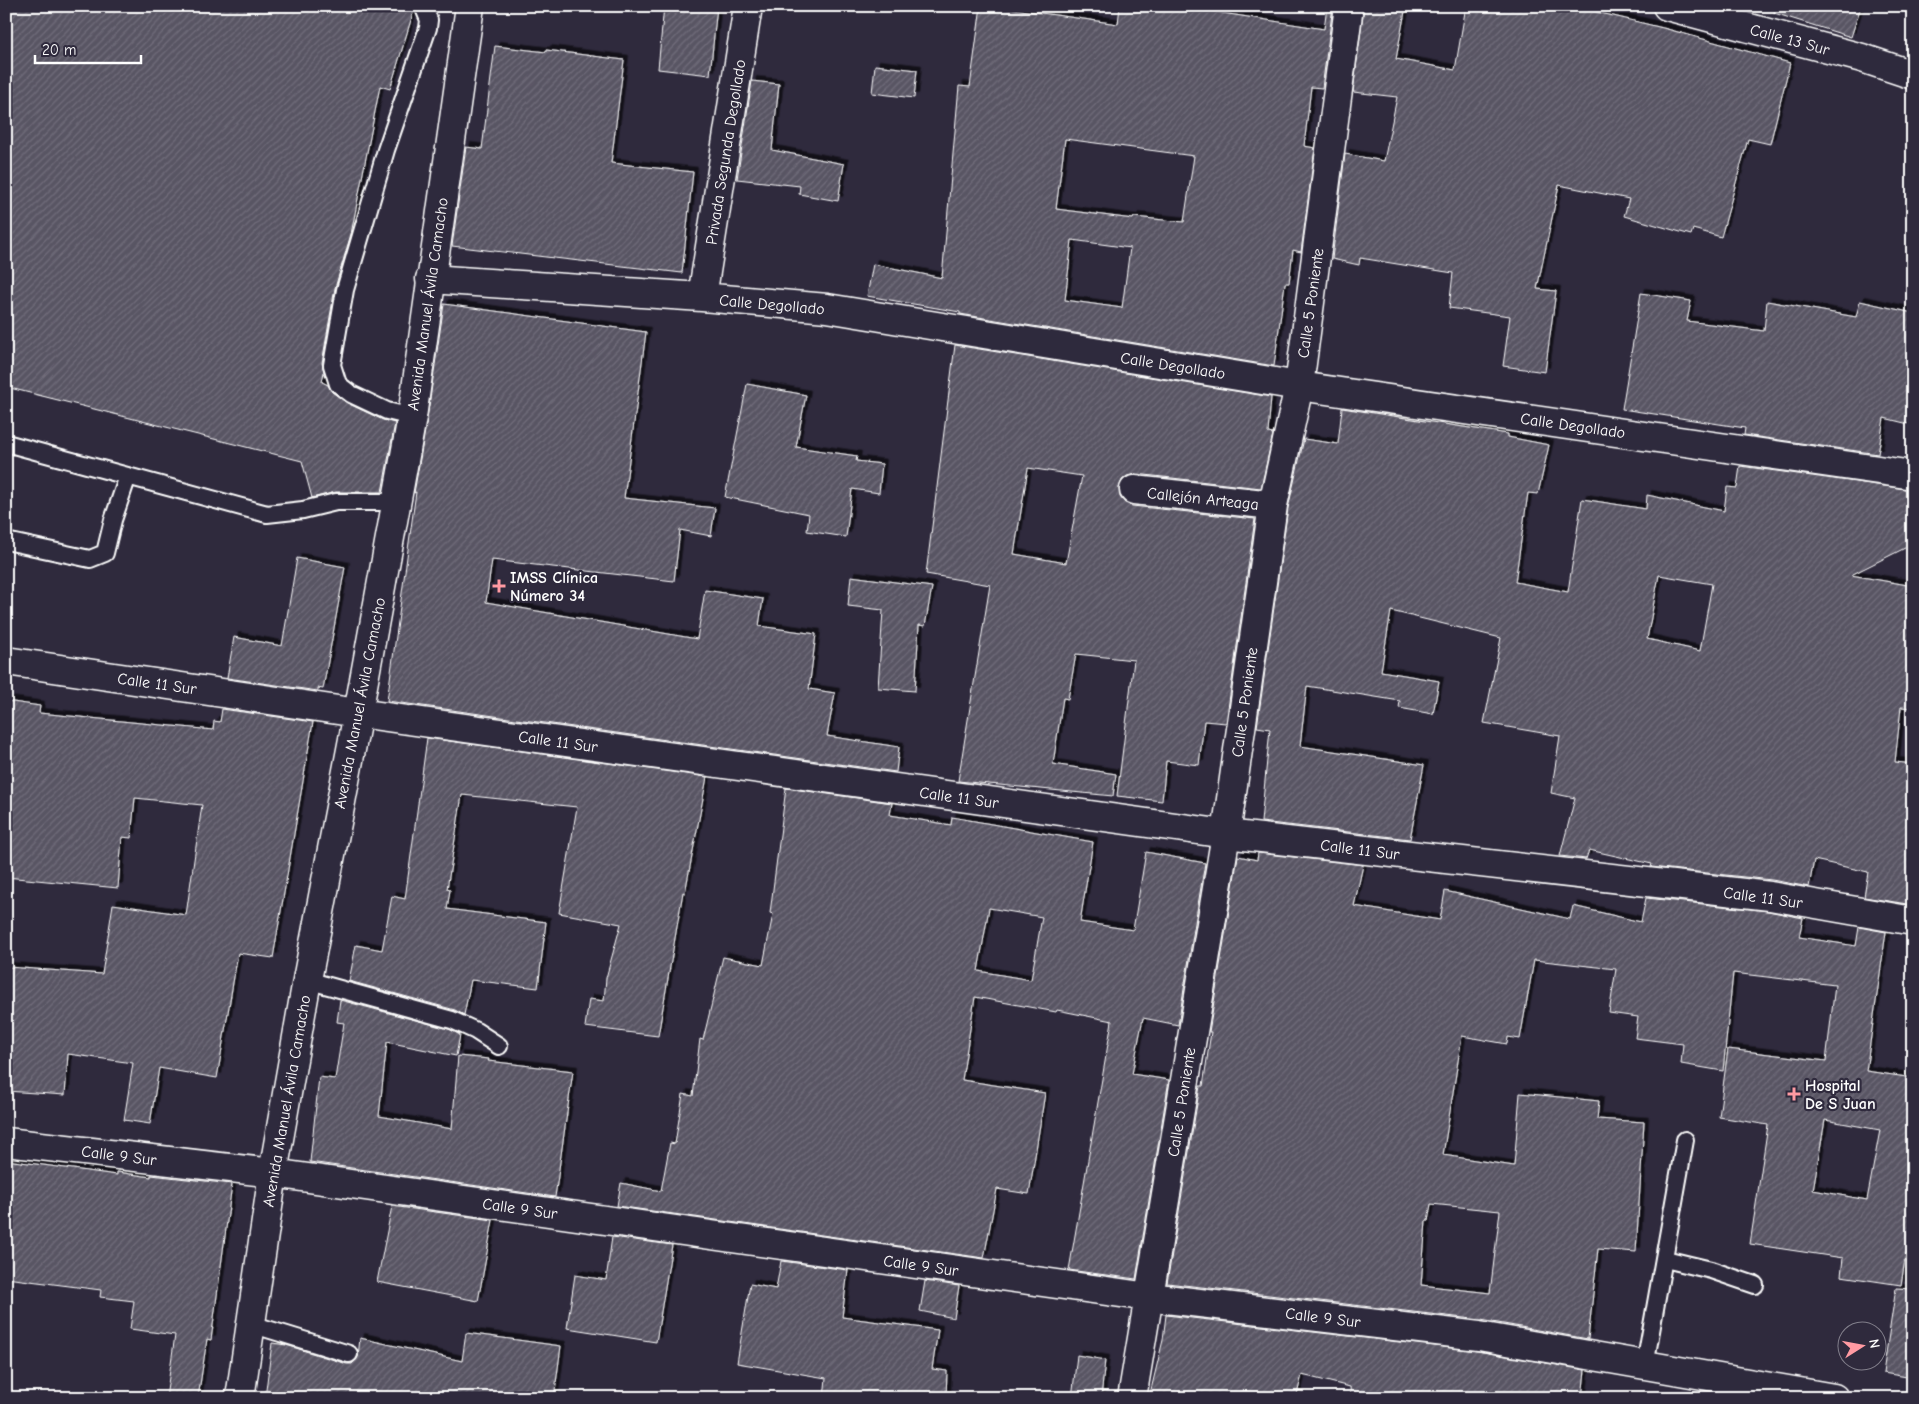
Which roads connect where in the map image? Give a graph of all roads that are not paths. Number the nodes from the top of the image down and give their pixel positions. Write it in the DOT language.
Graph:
graph roads {
  1 [pos="423,6"];
  2 [pos="470,6"];
  3 [pos="748,6"];
  4 [pos="1349,6"];
  5 [pos="1667,6"];
  6 [pos="1913,75"];
  7 [pos="430,279"];
  8 [pos="702,297"];
  9 [pos="1299,386"];
  10 [pos="412,417"];
  11 [pos="6,443"];
  12 [pos="1913,475"];
  13 [pos="128,476"];
  14 [pos="1134,490"];
  15 [pos="396,502"];
  16 [pos="1272,505"];
  17 [pos="6,541"];
  18 [pos="6,661"];
  19 [pos="358,713"];
  20 [pos="1226,834"];
  21 [pos="1913,921"];
  22 [pos="307,980"];
  23 [pos="499,1046"];
  24 [pos="1685,1140"];
  25 [pos="6,1142"];
  26 [pos="273,1173"];
  27 [pos="1665,1259"];
  28 [pos="1755,1285"];
  29 [pos="1149,1297"];
  30 [pos="251,1324"];
  31 [pos="350,1354"];
  32 [pos="1644,1365"];
  33 [pos="240,1398"];
  34 [pos="1132,1398"];
  35 [pos="1834,1398"];
  1 -- 10 [label="lane"];
  2 -- 7 [label="street, Avenida Manuel Ávila Camacho"];
  3 -- 8 [label="street, Privada Segunda Degollado"];
  4 -- 9 [label="street, Calle 5 Poniente"];
  5 -- 6 [label="street, Calle 13 Sur"];
  7 -- 8 [label="street, Calle Degollado"];
  7 -- 10 [label="street, Avenida Manuel Ávila Camacho"];
  8 -- 9 [label="street, Calle Degollado"];
  9 -- 12 [label="street, Calle Degollado"];
  9 -- 16 [label="street, Calle 5 Poniente"];
  10 -- 15 [label="street, Avenida Manuel Ávila Camacho"];
  11 -- 13 [label="lane"];
  13 -- 15 [label="lane"];
  13 -- 17 [label="lane"];
  14 -- 16 [label="street, Callejón Arteaga"];
  15 -- 19 [label="street, Avenida Manuel Ávila Camacho"];
  16 -- 20 [label="street, Calle 5 Poniente"];
  18 -- 19 [label="street, Calle 11 Sur"];
  19 -- 20 [label="street, Calle 11 Sur"];
  19 -- 22 [label="street, Avenida Manuel Ávila Camacho"];
  20 -- 21 [label="street, Calle 11 Sur"];
  20 -- 29 [label="street, Calle 5 Poniente"];
  22 -- 23 [label="lane"];
  22 -- 26 [label="street, Avenida Manuel Ávila Camacho"];
  24 -- 27 [label="lane"];
  25 -- 26 [label="street, Calle 9 Sur"];
  26 -- 29 [label="street, Calle 9 Sur"];
  26 -- 30 [label="street, Avenida Manuel Ávila Camacho"];
  27 -- 28 [label="lane"];
  27 -- 32 [label="lane"];
  29 -- 32 [label="street, Calle 9 Sur"];
  29 -- 34 [label="street, Calle 5 Poniente"];
  30 -- 31 [label="lane"];
  30 -- 33 [label="street, Avenida Manuel Ávila Camacho"];
  32 -- 35 [label="street, Calle 9 Sur"];
}
